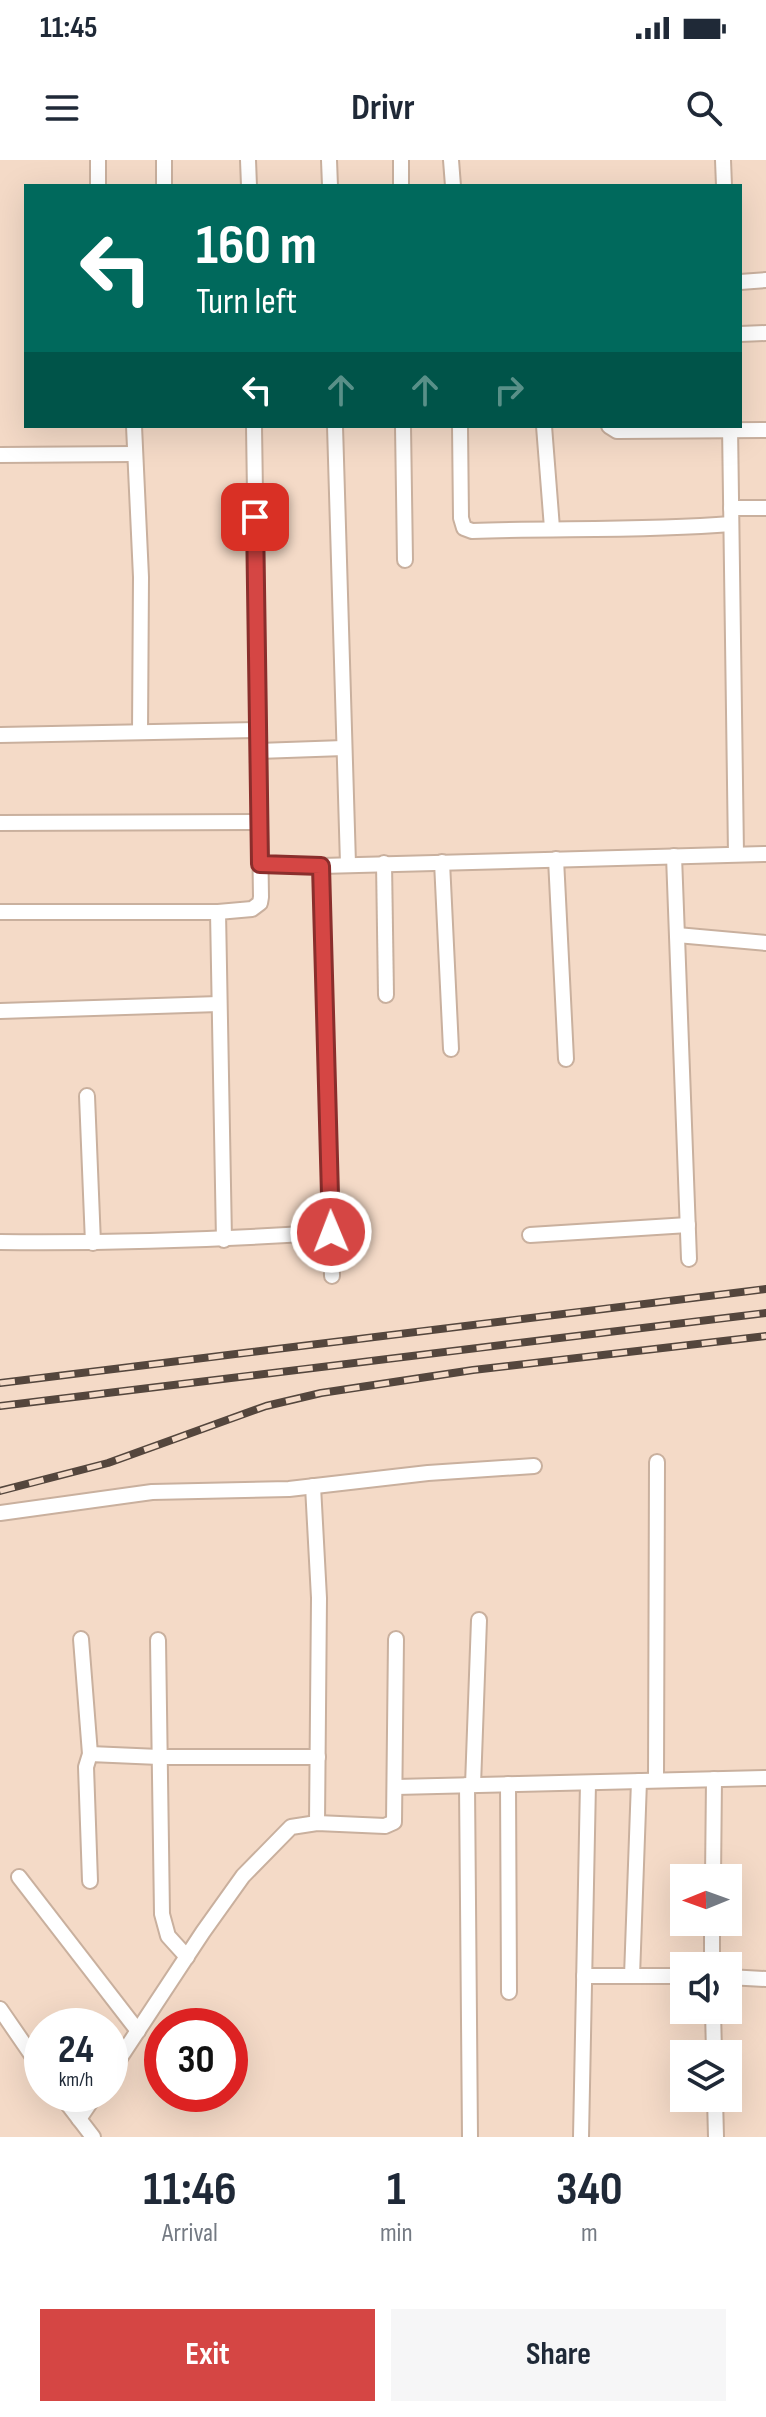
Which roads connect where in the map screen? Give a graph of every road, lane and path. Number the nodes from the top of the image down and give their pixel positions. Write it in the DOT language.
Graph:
graph roads {
  1 [pos="98,160"];
  2 [pos="164,160"];
  3 [pos="248,160"];
  4 [pos="329,160"];
  5 [pos="401,160"];
  6 [pos="451,160"];
  7 [pos="723,160"];
  8 [pos="98,184"];
  9 [pos="164,184"];
  10 [pos="249,184"];
  11 [pos="330,184"];
  12 [pos="401,184"];
  13 [pos="453,184"];
  14 [pos="724,184"];
  15 [pos="766,280"];
  16 [pos="742,282"];
  17 [pos="766,333"];
  18 [pos="742,334"];
  19 [pos="134,428"];
  20 [pos="254,428"];
  21 [pos="335,428"];
  22 [pos="403,428"];
  23 [pos="460,428"];
  24 [pos="544,428"];
  25 [pos="612,428"];
  26 [pos="730,429"];
  27 [pos="766,430"];
  28 [pos="134,454"];
  29 [pos="0,455"];
  30 [pos="731,508"];
  31 [pos="766,508"];
  32 [pos="731,524"];
  33 [pos="552,528"];
  34 [pos="405,560"];
  35 [pos="258,730"];
  36 [pos="140,732"];
  37 [pos="0,735"];
  38 [pos="344,748"];
  39 [pos="258,751"];
  40 [pos="259,822"];
  41 [pos="0,823"];
  42 [pos="736,854"];
  43 [pos="766,854"];
  44 [pos="674,856"];
  45 [pos="556,859"];
  46 [pos="442,862"];
  47 [pos="384,863"];
  48 [pos="260,864"];
  49 [pos="348,864"];
  50 [pos="321,866"];
  51 [pos="0,912"];
  52 [pos="219,912"];
  53 [pos="677,935"];
  54 [pos="766,943"];
  55 [pos="386,995"];
  56 [pos="219,1004"];
  57 [pos="0,1011"];
  58 [pos="451,1049"];
  59 [pos="566,1059"];
  60 [pos="87,1096"];
  61 [pos="688,1225"];
  62 [pos="331,1232"];
  63 [pos="530,1235"];
  64 [pos="224,1240"];
  65 [pos="0,1242"];
  66 [pos="93,1243"];
  67 [pos="689,1259"];
  68 [pos="332,1276"];
  69 [pos="657,1462"];
  70 [pos="534,1466"];
  71 [pos="313,1486"];
  72 [pos="0,1513"];
  73 [pos="479,1620"];
  74 [pos="81,1639"];
  75 [pos="396,1639"];
  76 [pos="158,1640"];
  77 [pos="90,1754"];
  78 [pos="159,1757"];
  79 [pos="318,1757"];
  80 [pos="766,1778"];
  81 [pos="714,1779"];
  82 [pos="656,1780"];
  83 [pos="639,1781"];
  84 [pos="588,1783"];
  85 [pos="508,1784"];
  86 [pos="470,1785"];
  87 [pos="396,1787"];
  88 [pos="317,1823"];
  89 [pos="713,1864"];
  90 [pos="19,1877"];
  91 [pos="90,1881"];
  92 [pos="187,1957"];
  93 [pos="584,1976"];
  94 [pos="632,1976"];
  95 [pos="670,1976"];
  96 [pos="742,1978"];
  97 [pos="766,1979"];
  98 [pos="509,1992"];
  99 [pos="0,2009"];
  100 [pos="138,2031"];
  101 [pos="24,2044"];
  102 [pos="128,2046"];
  103 [pos="74,2112"];
  104 [pos="84,2112"];
  105 [pos="715,2112"];
  106 [pos="79,2119"];
  107 [pos="93,2137"];
  108 [pos="470,2137"];
  109 [pos="581,2137"];
  110 [pos="716,2137"];
  1 -- 8 [label="street"];
  2 -- 9 [label="street"];
  3 -- 10 [label="street"];
  4 -- 11 [label="street"];
  5 -- 12 [label="street"];
  6 -- 13 [label="street"];
  7 -- 14 [label="street"];
  15 -- 16 [label="street"];
  17 -- 18 [label="street"];
  19 -- 28 [label="street"];
  20 -- 35 [label="street"];
  21 -- 38 [label="street"];
  22 -- 34 [label="street"];
  23 -- 33 [label="street"];
  24 -- 33 [label="street"];
  25 -- 26 [label="street"];
  26 -- 27 [label="street"];
  26 -- 30 [label="street"];
  28 -- 29 [label="street"];
  28 -- 36 [label="street"];
  30 -- 31 [label="street"];
  30 -- 32 [label="street"];
  32 -- 33 [label="street"];
  32 -- 42 [label="street"];
  35 -- 36 [label="street"];
  35 -- 39 [label="street"];
  36 -- 37 [label="street"];
  38 -- 39 [label="street"];
  38 -- 49 [label="street"];
  39 -- 40 [label="street"];
  40 -- 41 [label="street"];
  40 -- 48 [label="street"];
  42 -- 43 [label="street"];
  42 -- 44 [label="street"];
  44 -- 45 [label="street"];
  44 -- 53 [label="street"];
  45 -- 46 [label="street"];
  45 -- 59 [label="street"];
  46 -- 47 [label="street"];
  46 -- 58 [label="street"];
  47 -- 49 [label="street"];
  47 -- 55 [label="street"];
  48 -- 50 [label="street"];
  48 -- 52 [label="street"];
  49 -- 50 [label="street"];
  50 -- 62 [label="street"];
  51 -- 52 [label="street"];
  52 -- 56 [label="street"];
  53 -- 54 [label="street"];
  53 -- 61 [label="street"];
  56 -- 57 [label="street"];
  56 -- 64 [label="street"];
  60 -- 66 [label="street"];
  61 -- 63 [label="street"];
  61 -- 67 [label="street"];
  62 -- 64 [label="street"];
  62 -- 68 [label="street"];
  64 -- 66 [label="street"];
  65 -- 66 [label="street"];
  69 -- 82 [label="street"];
  70 -- 71 [label="street"];
  71 -- 72 [label="street"];
  71 -- 79 [label="street"];
  73 -- 86 [label="street"];
  74 -- 77 [label="street"];
  75 -- 87 [label="street"];
  76 -- 78 [label="street"];
  77 -- 78 [label="street"];
  77 -- 91 [label="street"];
  78 -- 79 [label="street"];
  78 -- 92 [label="street"];
  79 -- 88 [label="street"];
  80 -- 81 [label="street"];
  81 -- 82 [label="street"];
  81 -- 89 [label="street"];
  82 -- 83 [label="street"];
  83 -- 84 [label="street"];
  83 -- 94 [label="street"];
  84 -- 85 [label="street"];
  84 -- 93 [label="street"];
  85 -- 86 [label="street"];
  85 -- 98 [label="street"];
  86 -- 87 [label="street"];
  86 -- 108 [label="street"];
  87 -- 88 [label="street"];
  88 -- 92 [label="street"];
  90 -- 100 [label="street"];
  92 -- 100 [label="street"];
  93 -- 94 [label="street"];
  93 -- 109 [label="street"];
  94 -- 95 [label="street"];
  96 -- 97 [label="street"];
  99 -- 101 [label="street"];
  100 -- 102 [label="street"];
  103 -- 106 [label="street"];
  104 -- 106 [label="street"];
  105 -- 110 [label="street"];
  106 -- 107 [label="street"];
}
